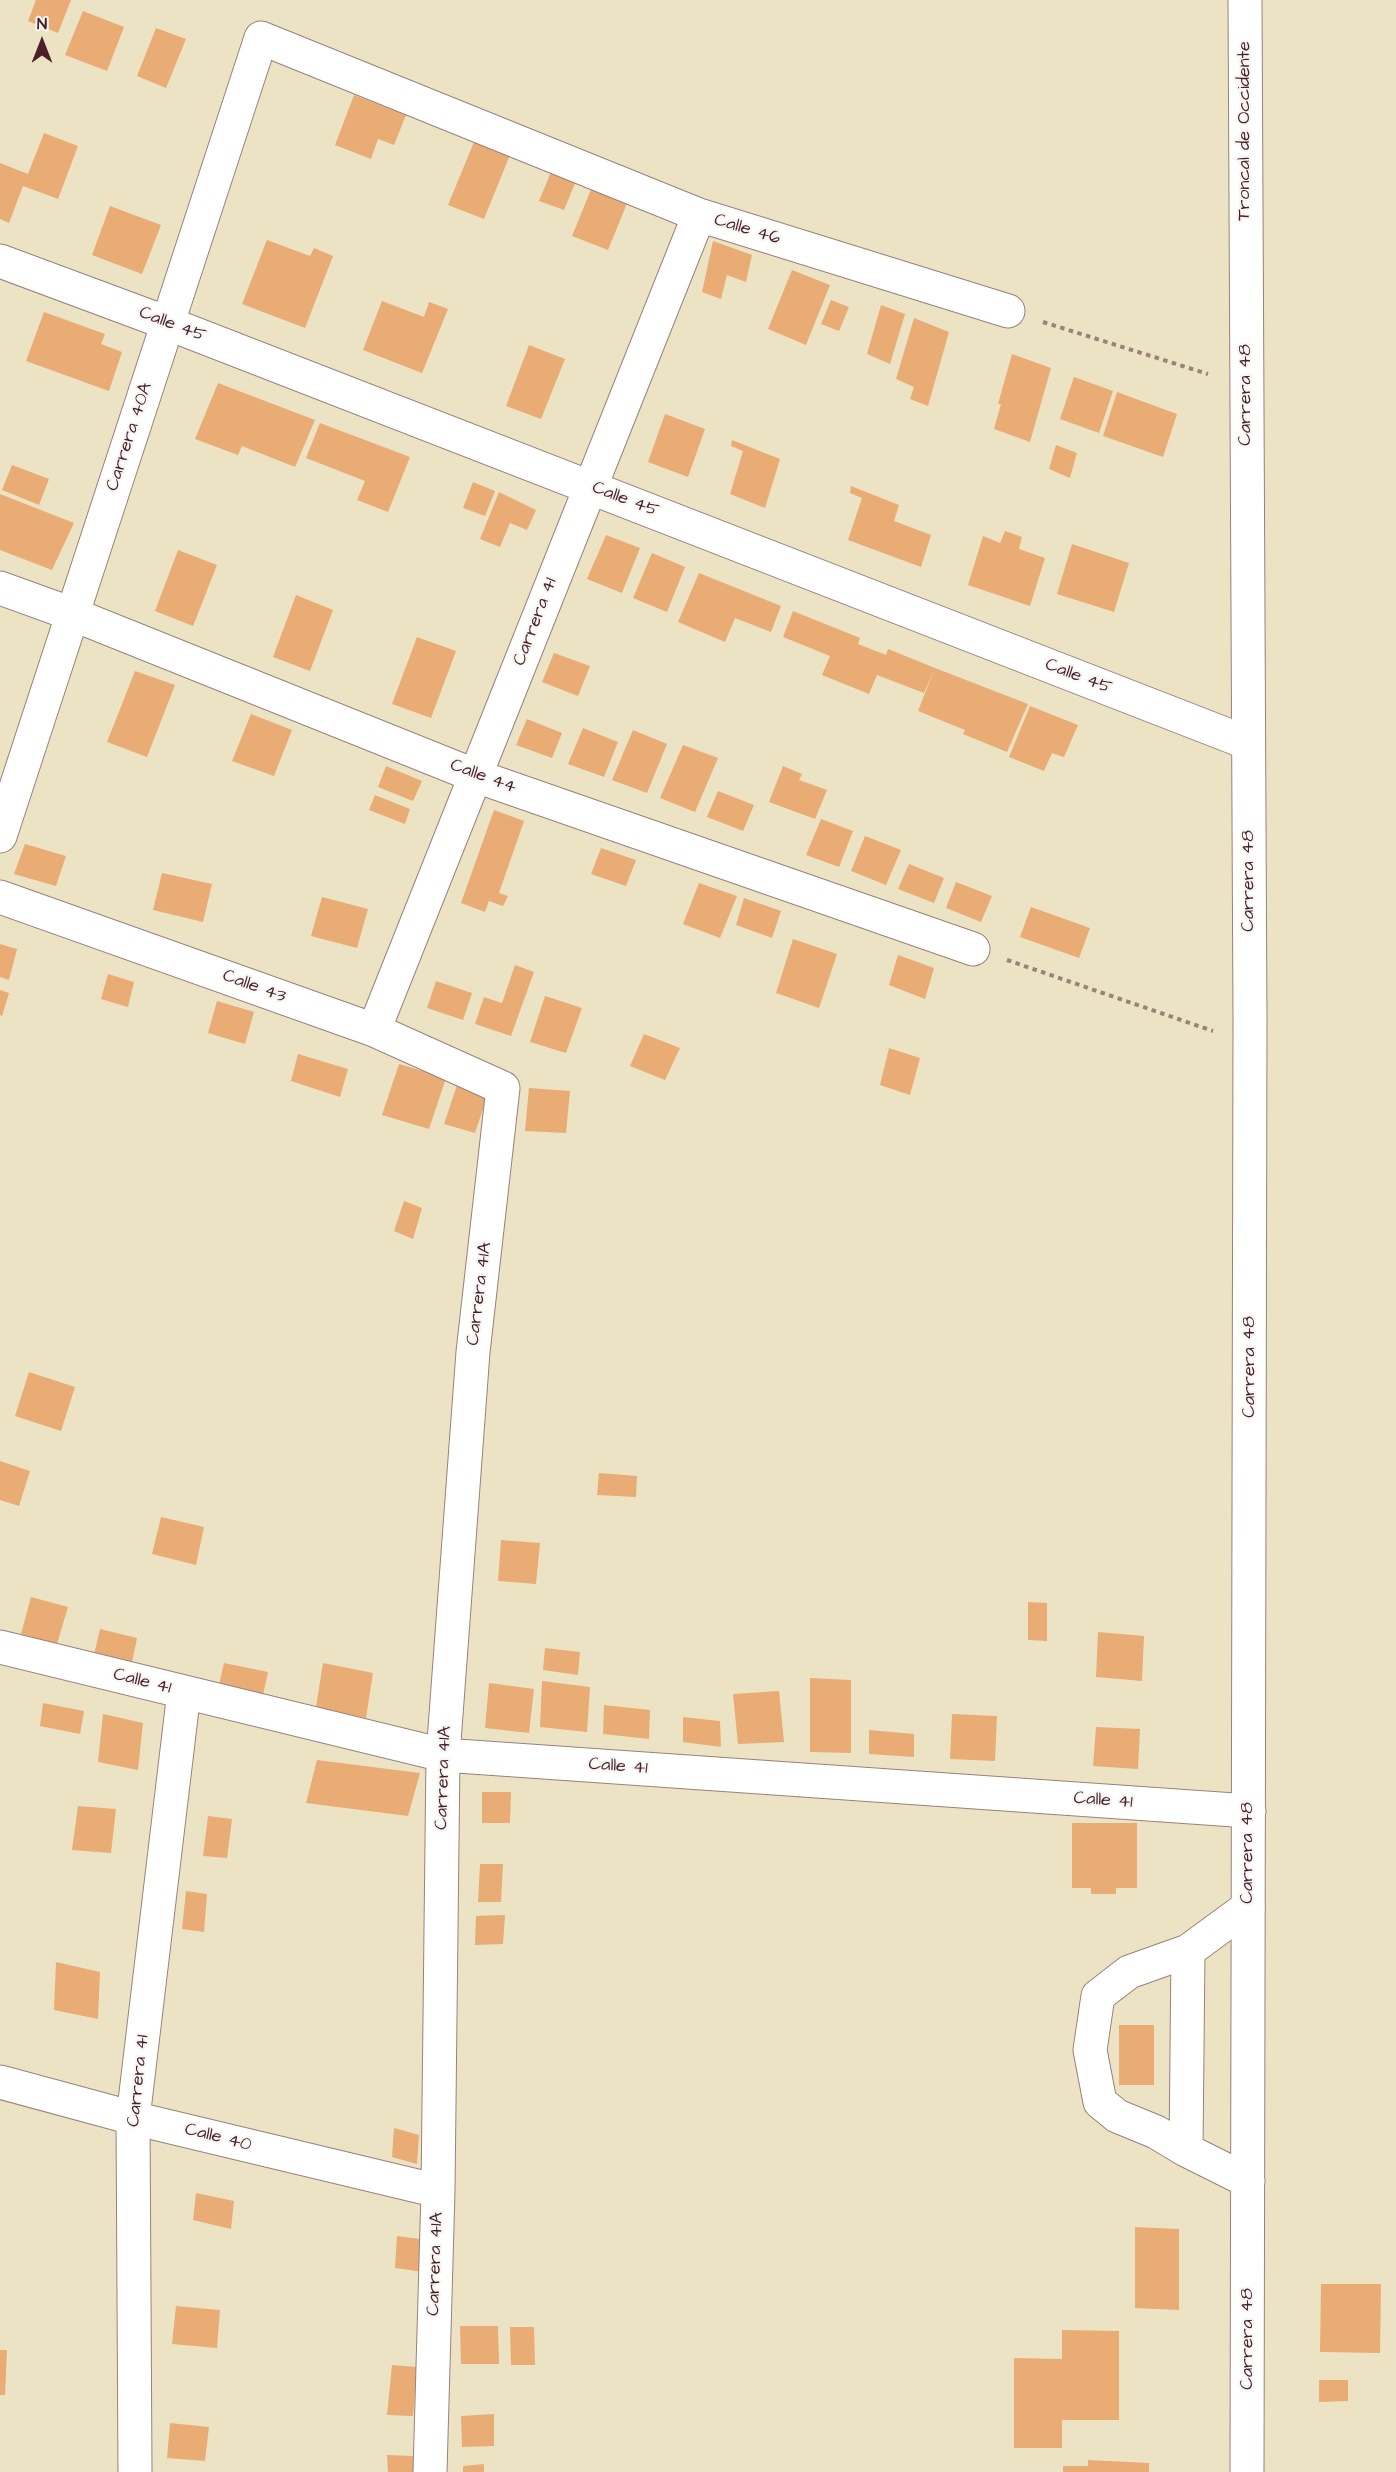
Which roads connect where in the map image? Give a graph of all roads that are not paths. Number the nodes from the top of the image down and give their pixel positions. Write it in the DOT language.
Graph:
graph roads {
  1 [pos="1245,0"];
  2 [pos="261,38"];
  3 [pos="699,215"];
  4 [pos="0,261"];
  5 [pos="1245,261"];
  6 [pos="1008,311"];
  7 [pos="167,323"];
  8 [pos="589,486"];
  9 [pos="0,588"];
  10 [pos="72,614"];
  11 [pos="1248,743"];
  12 [pos="476,776"];
  13 [pos="0,836"];
  14 [pos="0,897"];
  15 [pos="973,948"];
  16 [pos="374,1030"];
  17 [pos="504,1088"];
  18 [pos="0,1647"];
  19 [pos="184,1692"];
  20 [pos="443,1755"];
  21 [pos="1249,1812"];
  22 [pos="1248,1907"];
  23 [pos="1188,1951"];
  24 [pos="0,2082"];
  25 [pos="133,2118"];
  26 [pos="1186,2150"];
  27 [pos="1248,2181"];
  28 [pos="438,2191"];
  29 [pos="135,2472"];
  30 [pos="430,2472"];
  31 [pos="1247,2472"];
  1 -- 5 [label="main road, Troncal de Occidente"];
  2 -- 3 [label="main road, Calle 46"];
  2 -- 7 [label="main road, Carrera 40A"];
  3 -- 6 [label="main road, Calle 46"];
  3 -- 8 [label="main road, Carrera 41"];
  4 -- 7 [label="main road, Calle 45"];
  5 -- 11 [label="main road, Carrera 48"];
  7 -- 8 [label="main road, Calle 45"];
  7 -- 10 [label="main road, Carrera 40A"];
  8 -- 11 [label="main road, Calle 45"];
  8 -- 12 [label="main road, Carrera 41"];
  9 -- 10 [label="main road, Calle 44"];
  10 -- 12 [label="main road, Calle 44"];
  10 -- 13 [label="main road, Carrera 40A"];
  11 -- 21 [label="main road, Carrera 48"];
  12 -- 15 [label="main road, Calle 44"];
  12 -- 16 [label="main road, Carrera 41"];
  14 -- 16 [label="main road, Calle 43"];
  16 -- 17 [label="main road, Calle 43"];
  17 -- 20 [label="main road, Carrera 41A"];
  18 -- 19 [label="main road, Calle 41"];
  19 -- 20 [label="main road, Calle 41"];
  19 -- 25 [label="main road, Carrera 41"];
  20 -- 21 [label="main road, Calle 41"];
  20 -- 28 [label="main road, Carrera 41A"];
  21 -- 22 [label="main road, Carrera 48"];
  22 -- 23 [label="main road"];
  22 -- 27 [label="main road, Carrera 48"];
  23 -- 26 [label="main road"];
  23 -- 26 [label="main road"];
  24 -- 25 [label="main road, Calle 40"];
  25 -- 28 [label="main road, Calle 40"];
  25 -- 29 [label="main road, Carrera 41"];
  26 -- 27 [label="main road"];
  27 -- 31 [label="main road, Carrera 48"];
  28 -- 30 [label="main road, Carrera 41A"];
}
